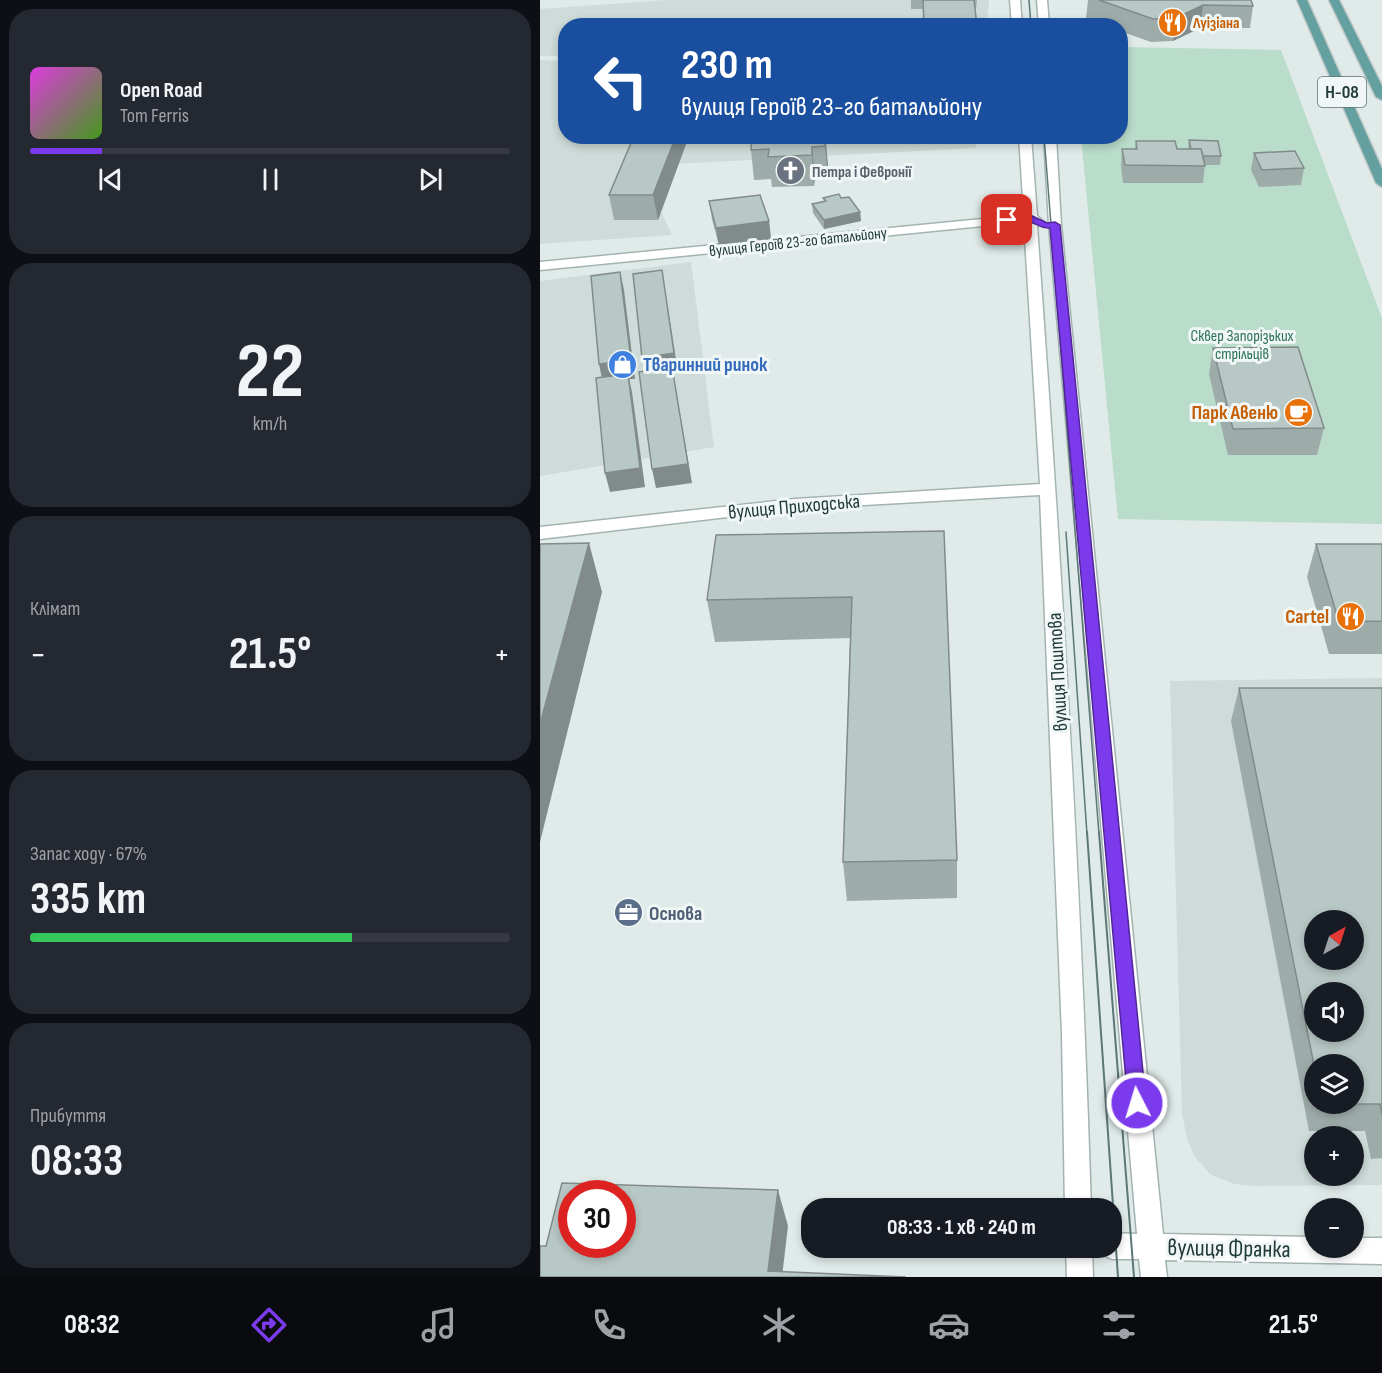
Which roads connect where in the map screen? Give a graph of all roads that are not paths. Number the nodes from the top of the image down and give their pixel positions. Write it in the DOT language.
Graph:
graph roads {
  1 [pos="1016,0"];
  2 [pos="1042,0"];
  3 [pos="1302,0"];
  4 [pos="1334,0"];
  5 [pos="1017,18"];
  6 [pos="1043,18"];
  7 [pos="1382,97"];
  8 [pos="1025,144"];
  9 [pos="1050,144"];
  10 [pos="1382,183"];
  11 [pos="1030,218"];
  12 [pos="1055,225"];
  13 [pos="540,266"];
  14 [pos="1048,489"];
  15 [pos="540,532"];
  16 [pos="1078,1198"];
  17 [pos="1122,1246"];
  18 [pos="1151,1246"];
  19 [pos="1382,1251"];
  20 [pos="1079,1258"];
  21 [pos="1080,1277"];
  22 [pos="1154,1277"];
  1 -- 5 [label="street"];
  2 -- 6 [label="street"];
  3 -- 10 [label="main road, Н-08"];
  4 -- 7 [label="main road, Н-08"];
  8 -- 11 [label="street, вулиця Поштова"];
  9 -- 12 [label="street, вулиця Поштова"];
  11 -- 12 [label="street, вулиця Героїв 23-го батальйону"];
  11 -- 13 [label="street, вулиця Героїв 23-го батальйону"];
  11 -- 14 [label="street, вулиця Поштова"];
  12 -- 18 [label="street, вулиця Поштова"];
  14 -- 15 [label="street, вулиця Приходська"];
  14 -- 16 [label="street, вулиця Поштова"];
  17 -- 18 [label="street, вулиця Франка"];
  18 -- 19 [label="street, вулиця Франка"];
  18 -- 22 [label="street, вулиця Поштова"];
  20 -- 21 [label="street"];
}
